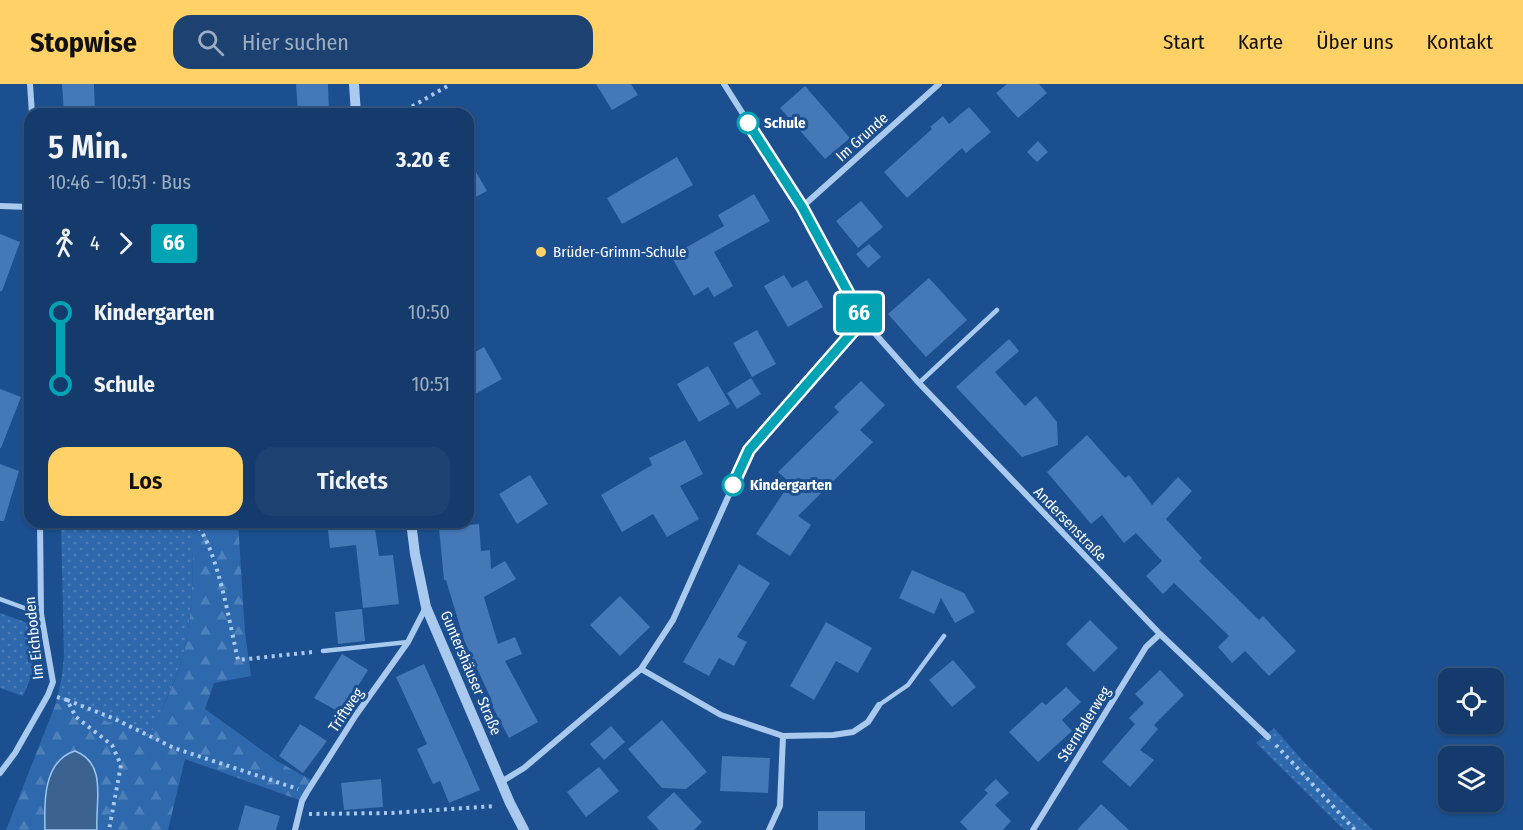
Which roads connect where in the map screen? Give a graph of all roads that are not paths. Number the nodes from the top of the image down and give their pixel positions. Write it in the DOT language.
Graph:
graph roads {
  1 [pos="30,84"];
  2 [pos="354,84"];
  3 [pos="724,84"];
  4 [pos="939,84"];
  5 [pos="32,108"];
  6 [pos="356,108"];
  7 [pos="0,206"];
  8 [pos="24,207"];
  9 [pos="802,207"];
  10 [pos="997,310"];
  11 [pos="863,320"];
  12 [pos="919,383"];
  13 [pos="40,528"];
  14 [pos="412,528"];
  15 [pos="0,599"];
  16 [pos="426,607"];
  17 [pos="41,614"];
  18 [pos="1160,634"];
  19 [pos="944,636"];
  20 [pos="408,642"];
  21 [pos="323,651"];
  22 [pos="641,669"];
  23 [pos="879,705"];
  24 [pos="783,736"];
  25 [pos="1268,737"];
  26 [pos="0,773"];
  27 [pos="501,782"];
  28 [pos="295,830"];
  29 [pos="524,830"];
  30 [pos="769,830"];
  31 [pos="1033,830"];
  1 -- 5 [label="street"];
  2 -- 6 [label="street"];
  3 -- 9 [label="street, Andersenstraße"];
  4 -- 9 [label="street, Im Grunde"];
  7 -- 8 [label="street"];
  9 -- 11 [label="street, Andersenstraße"];
  10 -- 12 [label="lane"];
  11 -- 12 [label="street, Andersenstraße"];
  11 -- 22 [label="street"];
  12 -- 18 [label="street, Andersenstraße"];
  13 -- 17 [label="street, Im Eichboden"];
  14 -- 16 [label="street, Guntershäuser Straße"];
  15 -- 17 [label="lane"];
  16 -- 20 [label="street, Triftweg"];
  16 -- 27 [label="street, Guntershäuser Straße"];
  17 -- 26 [label="street, Im Eichboden"];
  18 -- 25 [label="street, Andersenstraße"];
  18 -- 31 [label="street, Sterntalerweg"];
  19 -- 23 [label="lane"];
  20 -- 21 [label="lane"];
  20 -- 28 [label="street, Triftweg"];
  22 -- 24 [label="street"];
  22 -- 27 [label="street"];
  23 -- 24 [label="street"];
  24 -- 30 [label="street"];
  27 -- 29 [label="street, Guntershäuser Straße"];
}
